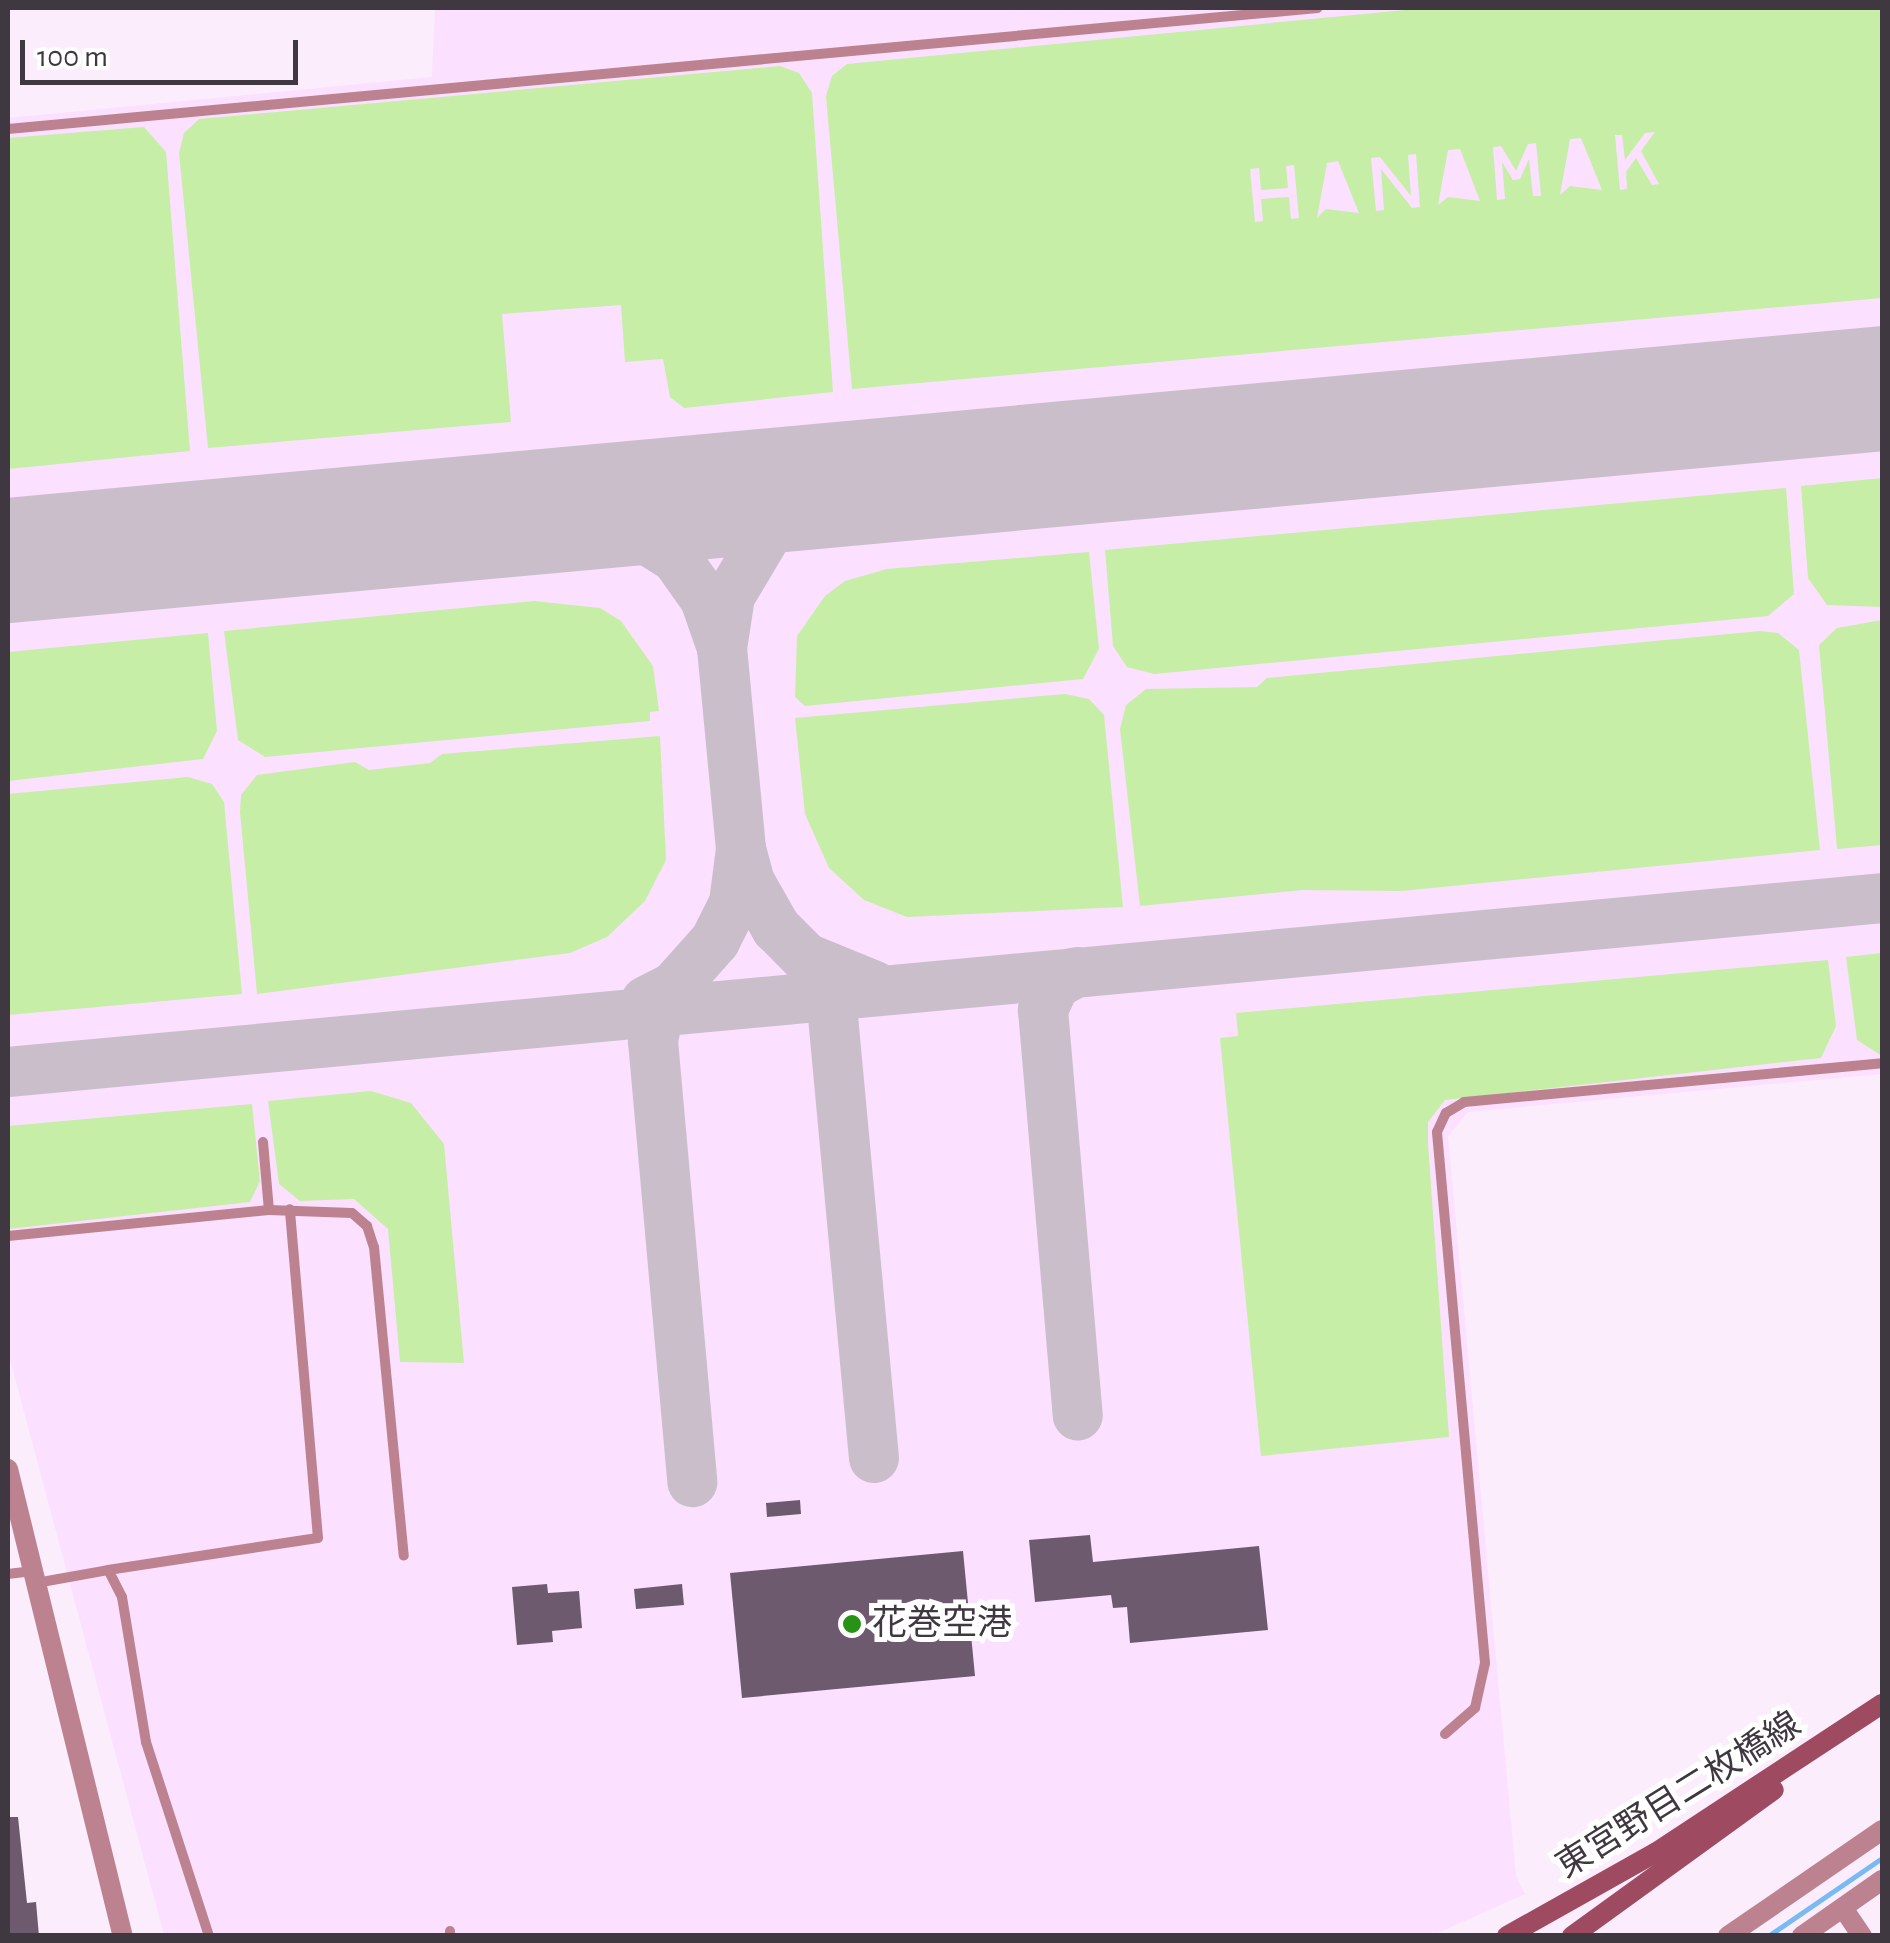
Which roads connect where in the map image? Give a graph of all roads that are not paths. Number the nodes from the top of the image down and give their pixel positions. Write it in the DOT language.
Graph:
graph roads {
  1 [pos="1317,8"];
  2 [pos="8,128"];
  3 [pos="1882,1064"];
  4 [pos="262,1142"];
  5 [pos="290,1209"];
  6 [pos="269,1210"];
  7 [pos="8,1236"];
  8 [pos="8,1469"];
  9 [pos="404,1556"];
  10 [pos="108,1570"];
  11 [pos="8,1574"];
  12 [pos="35,1577"];
  13 [pos="1882,1705"];
  14 [pos="1444,1734"];
  15 [pos="1882,1830"];
  16 [pos="1882,1880"];
  17 [pos="1842,1908"];
  18 [pos="123,1936"];
  19 [pos="209,1936"];
  20 [pos="1507,1936"];
  21 [pos="1572,1936"];
  22 [pos="1728,1936"];
  23 [pos="1802,1936"];
  24 [pos="1862,1936"];
  1 -- 2 [label="lane"];
  3 -- 14 [label="lane"];
  4 -- 6 [label="lane"];
  5 -- 6 [label="lane"];
  5 -- 9 [label="lane"];
  5 -- 10 [label="lane"];
  6 -- 7 [label="lane"];
  8 -- 12 [label="street"];
  10 -- 12 [label="lane"];
  10 -- 19 [label="lane"];
  11 -- 12 [label="lane"];
  12 -- 18 [label="street"];
  13 -- 20 [label="main road, 東宮野目二枚橋線"];
  13 -- 21 [label="main road, 東宮野目二枚橋線"];
  15 -- 22 [label="street"];
  16 -- 17 [label="street"];
  17 -- 23 [label="street"];
  17 -- 24 [label="street"];
}
